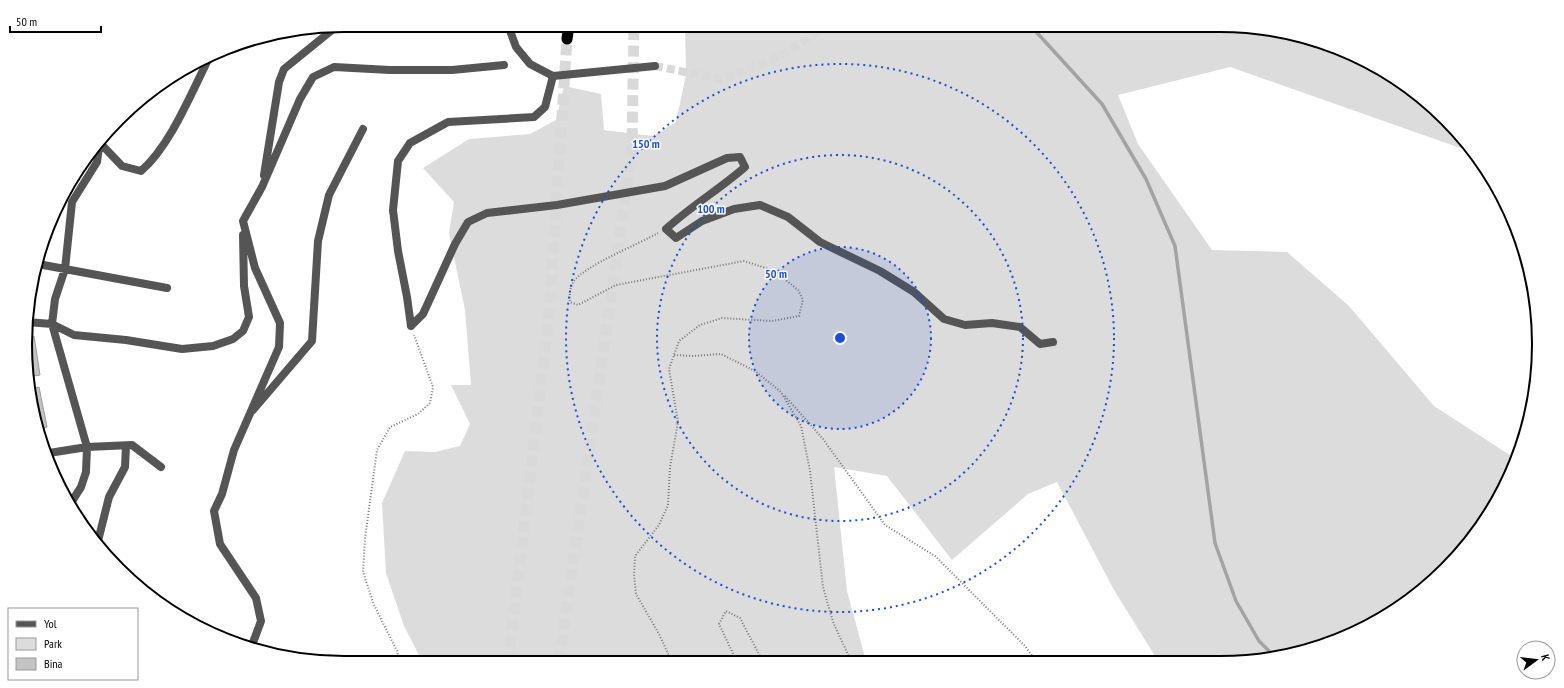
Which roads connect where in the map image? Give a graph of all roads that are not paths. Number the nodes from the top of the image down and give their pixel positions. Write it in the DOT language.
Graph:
graph roads {
  1 [pos="511,32"];
  2 [pos="568,32"];
  3 [pos="329,33"];
  4 [pos="567,39"];
  5 [pos="206,64"];
  6 [pos="504,65"];
  7 [pos="654,66"];
  8 [pos="553,76"];
  9 [pos="363,129"];
  10 [pos="103,146"];
  11 [pos="98,151"];
  12 [pos="262,187"];
  13 [pos="243,221"];
  14 [pos="43,265"];
  15 [pos="65,269"];
  16 [pos="167,288"];
  17 [pos="33,322"];
  18 [pos="52,324"];
  19 [pos="1053,342"];
  20 [pos="247,417"];
  21 [pos="126,446"];
  22 [pos="87,447"];
  23 [pos="52,453"];
  24 [pos="161,467"];
  25 [pos="74,500"];
  26 [pos="99,538"];
  27 [pos="253,642"];
  1 -- 8 [label="street"];
  2 -- 4 [label="highway"];
  3 -- 12 [label="street"];
  5 -- 10 [label="street"];
  6 -- 12 [label="street"];
  7 -- 8 [label="street"];
  8 -- 19 [label="street"];
  9 -- 20 [label="street"];
  11 -- 15 [label="street"];
  12 -- 13 [label="street"];
  13 -- 18 [label="street"];
  13 -- 20 [label="street"];
  14 -- 15 [label="street"];
  15 -- 16 [label="street"];
  15 -- 18 [label="street"];
  17 -- 18 [label="street"];
  18 -- 22 [label="street"];
  20 -- 27 [label="street"];
  21 -- 22 [label="street"];
  21 -- 24 [label="street"];
  21 -- 26 [label="street"];
  22 -- 23 [label="street"];
  22 -- 25 [label="street"];
}
